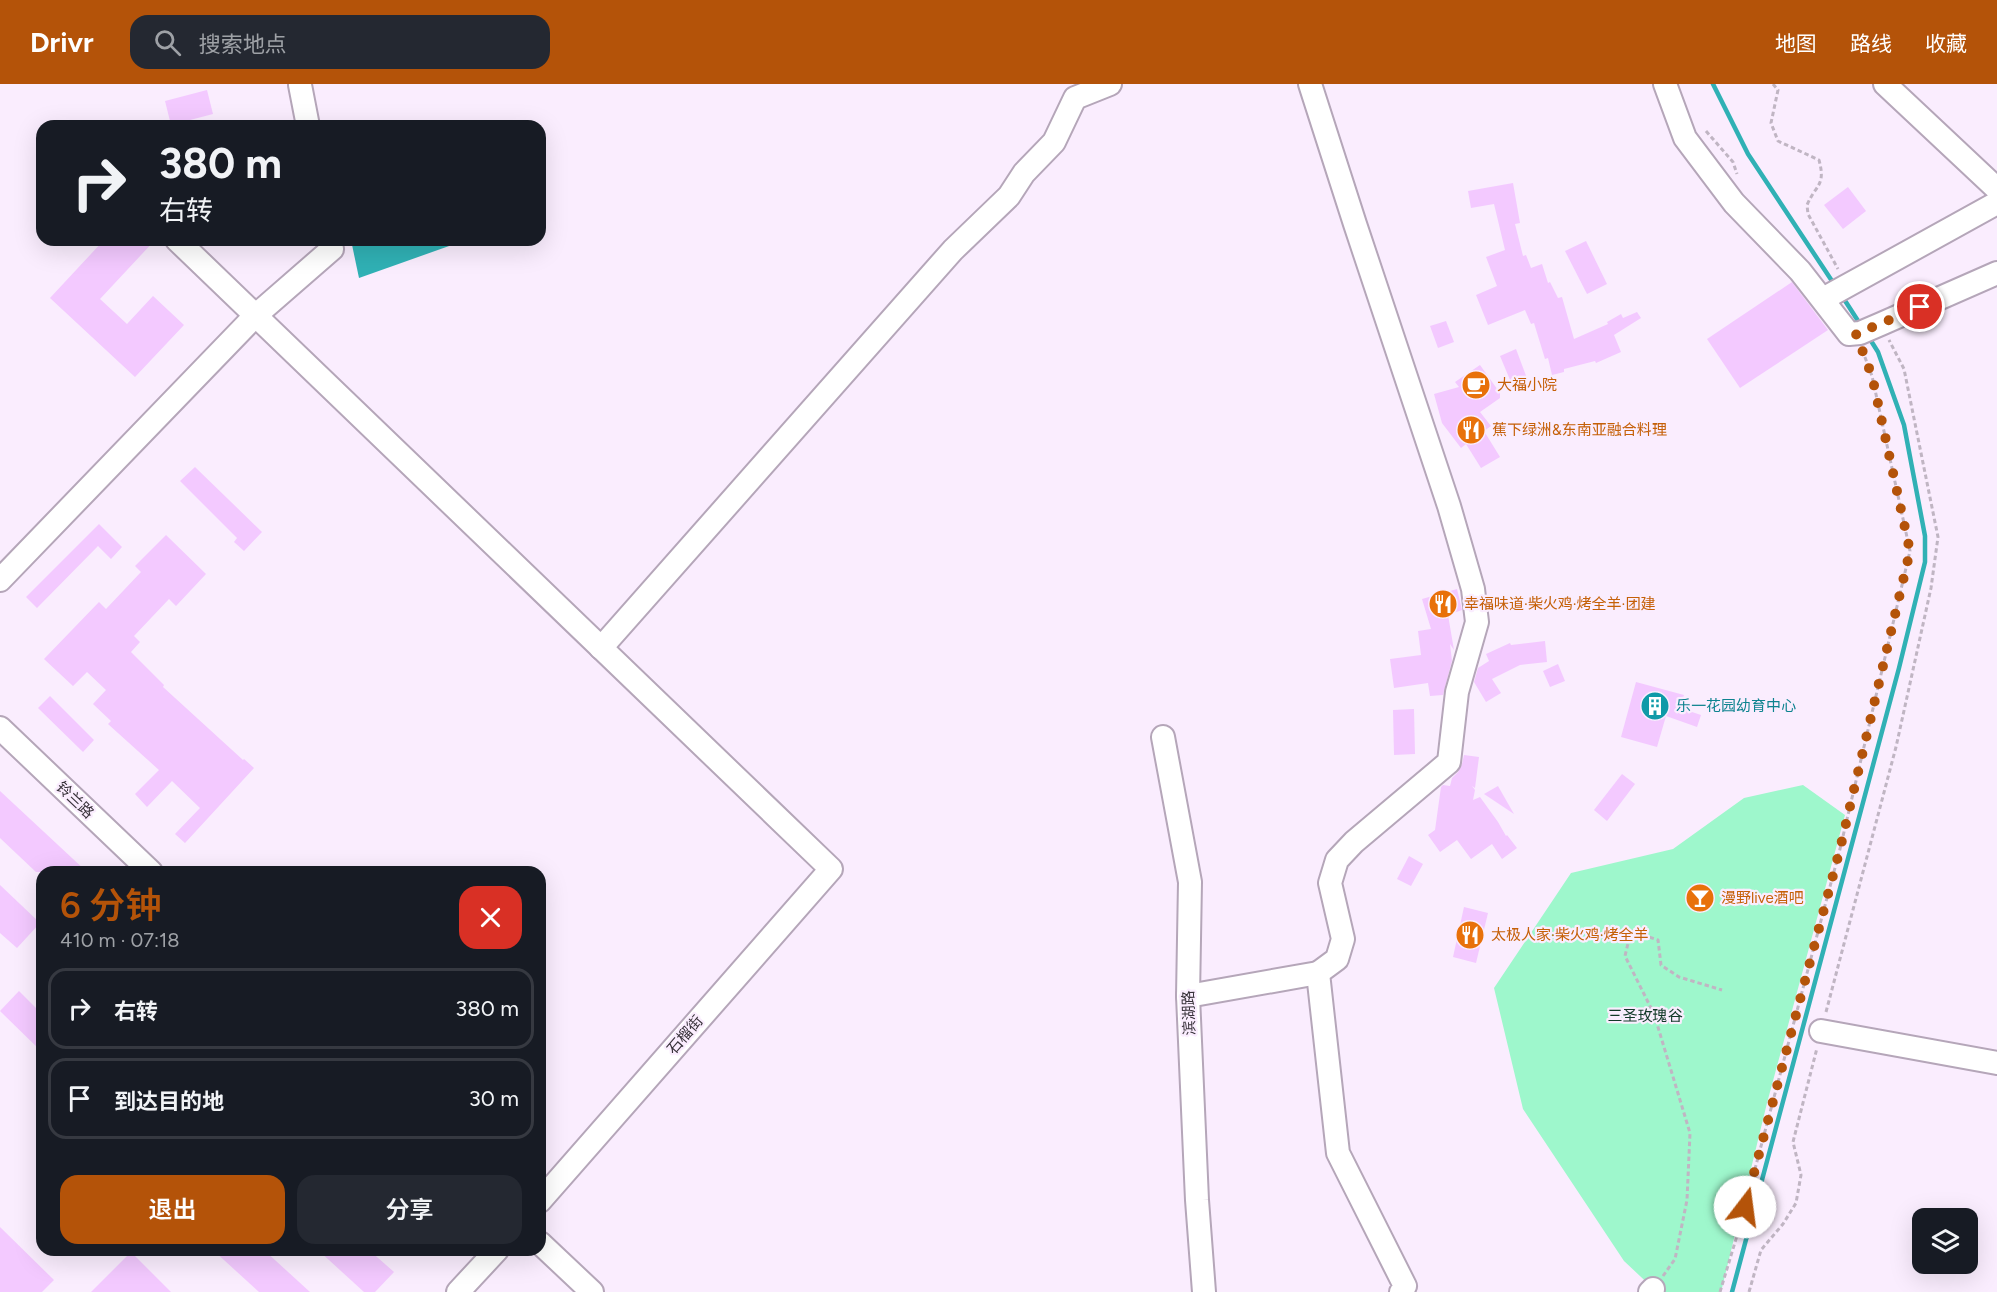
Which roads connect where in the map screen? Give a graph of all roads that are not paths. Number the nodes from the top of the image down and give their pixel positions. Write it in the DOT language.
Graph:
graph roads {
  1 [pos="1110,84"];
  2 [pos="1310,84"];
  3 [pos="1665,84"];
  4 [pos="1885,84"];
  5 [pos="300,85"];
  6 [pos="307,120"];
  7 [pos="1997,189"];
  8 [pos="1997,203"];
  9 [pos="183,246"];
  10 [pos="331,246"];
  11 [pos="1997,273"];
  12 [pos="1837,292"];
  13 [pos="255,316"];
  14 [pos="0,580"];
  15 [pos="601,648"];
  16 [pos="0,728"];
  17 [pos="1163,737"];
  18 [pos="145,866"];
  19 [pos="1318,973"];
  20 [pos="1188,996"];
  21 [pos="1821,1031"];
  22 [pos="1997,1063"];
  23 [pos="546,1194"];
  24 [pos="546,1249"];
  25 [pos="491,1256"];
  26 [pos="458,1292"];
  27 [pos="592,1292"];
  28 [pos="1204,1292"];
  29 [pos="1401,1292"];
  1 -- 15 [label="street"];
  2 -- 19 [label="street"];
  3 -- 12 [label="street"];
  4 -- 7 [label="street"];
  5 -- 6 [label="street"];
  8 -- 12 [label="street"];
  9 -- 13 [label="street"];
  10 -- 13 [label="street"];
  11 -- 12 [label="street"];
  13 -- 14 [label="street"];
  13 -- 15 [label="street"];
  15 -- 23 [label="street, 石榴街"];
  16 -- 18 [label="street, 铃兰路"];
  17 -- 20 [label="street, 滨湖路"];
  19 -- 20 [label="street"];
  19 -- 29 [label="street"];
  20 -- 28 [label="street, 滨湖路"];
  21 -- 22 [label="street"];
  24 -- 27 [label="street"];
  25 -- 26 [label="street"];
}
